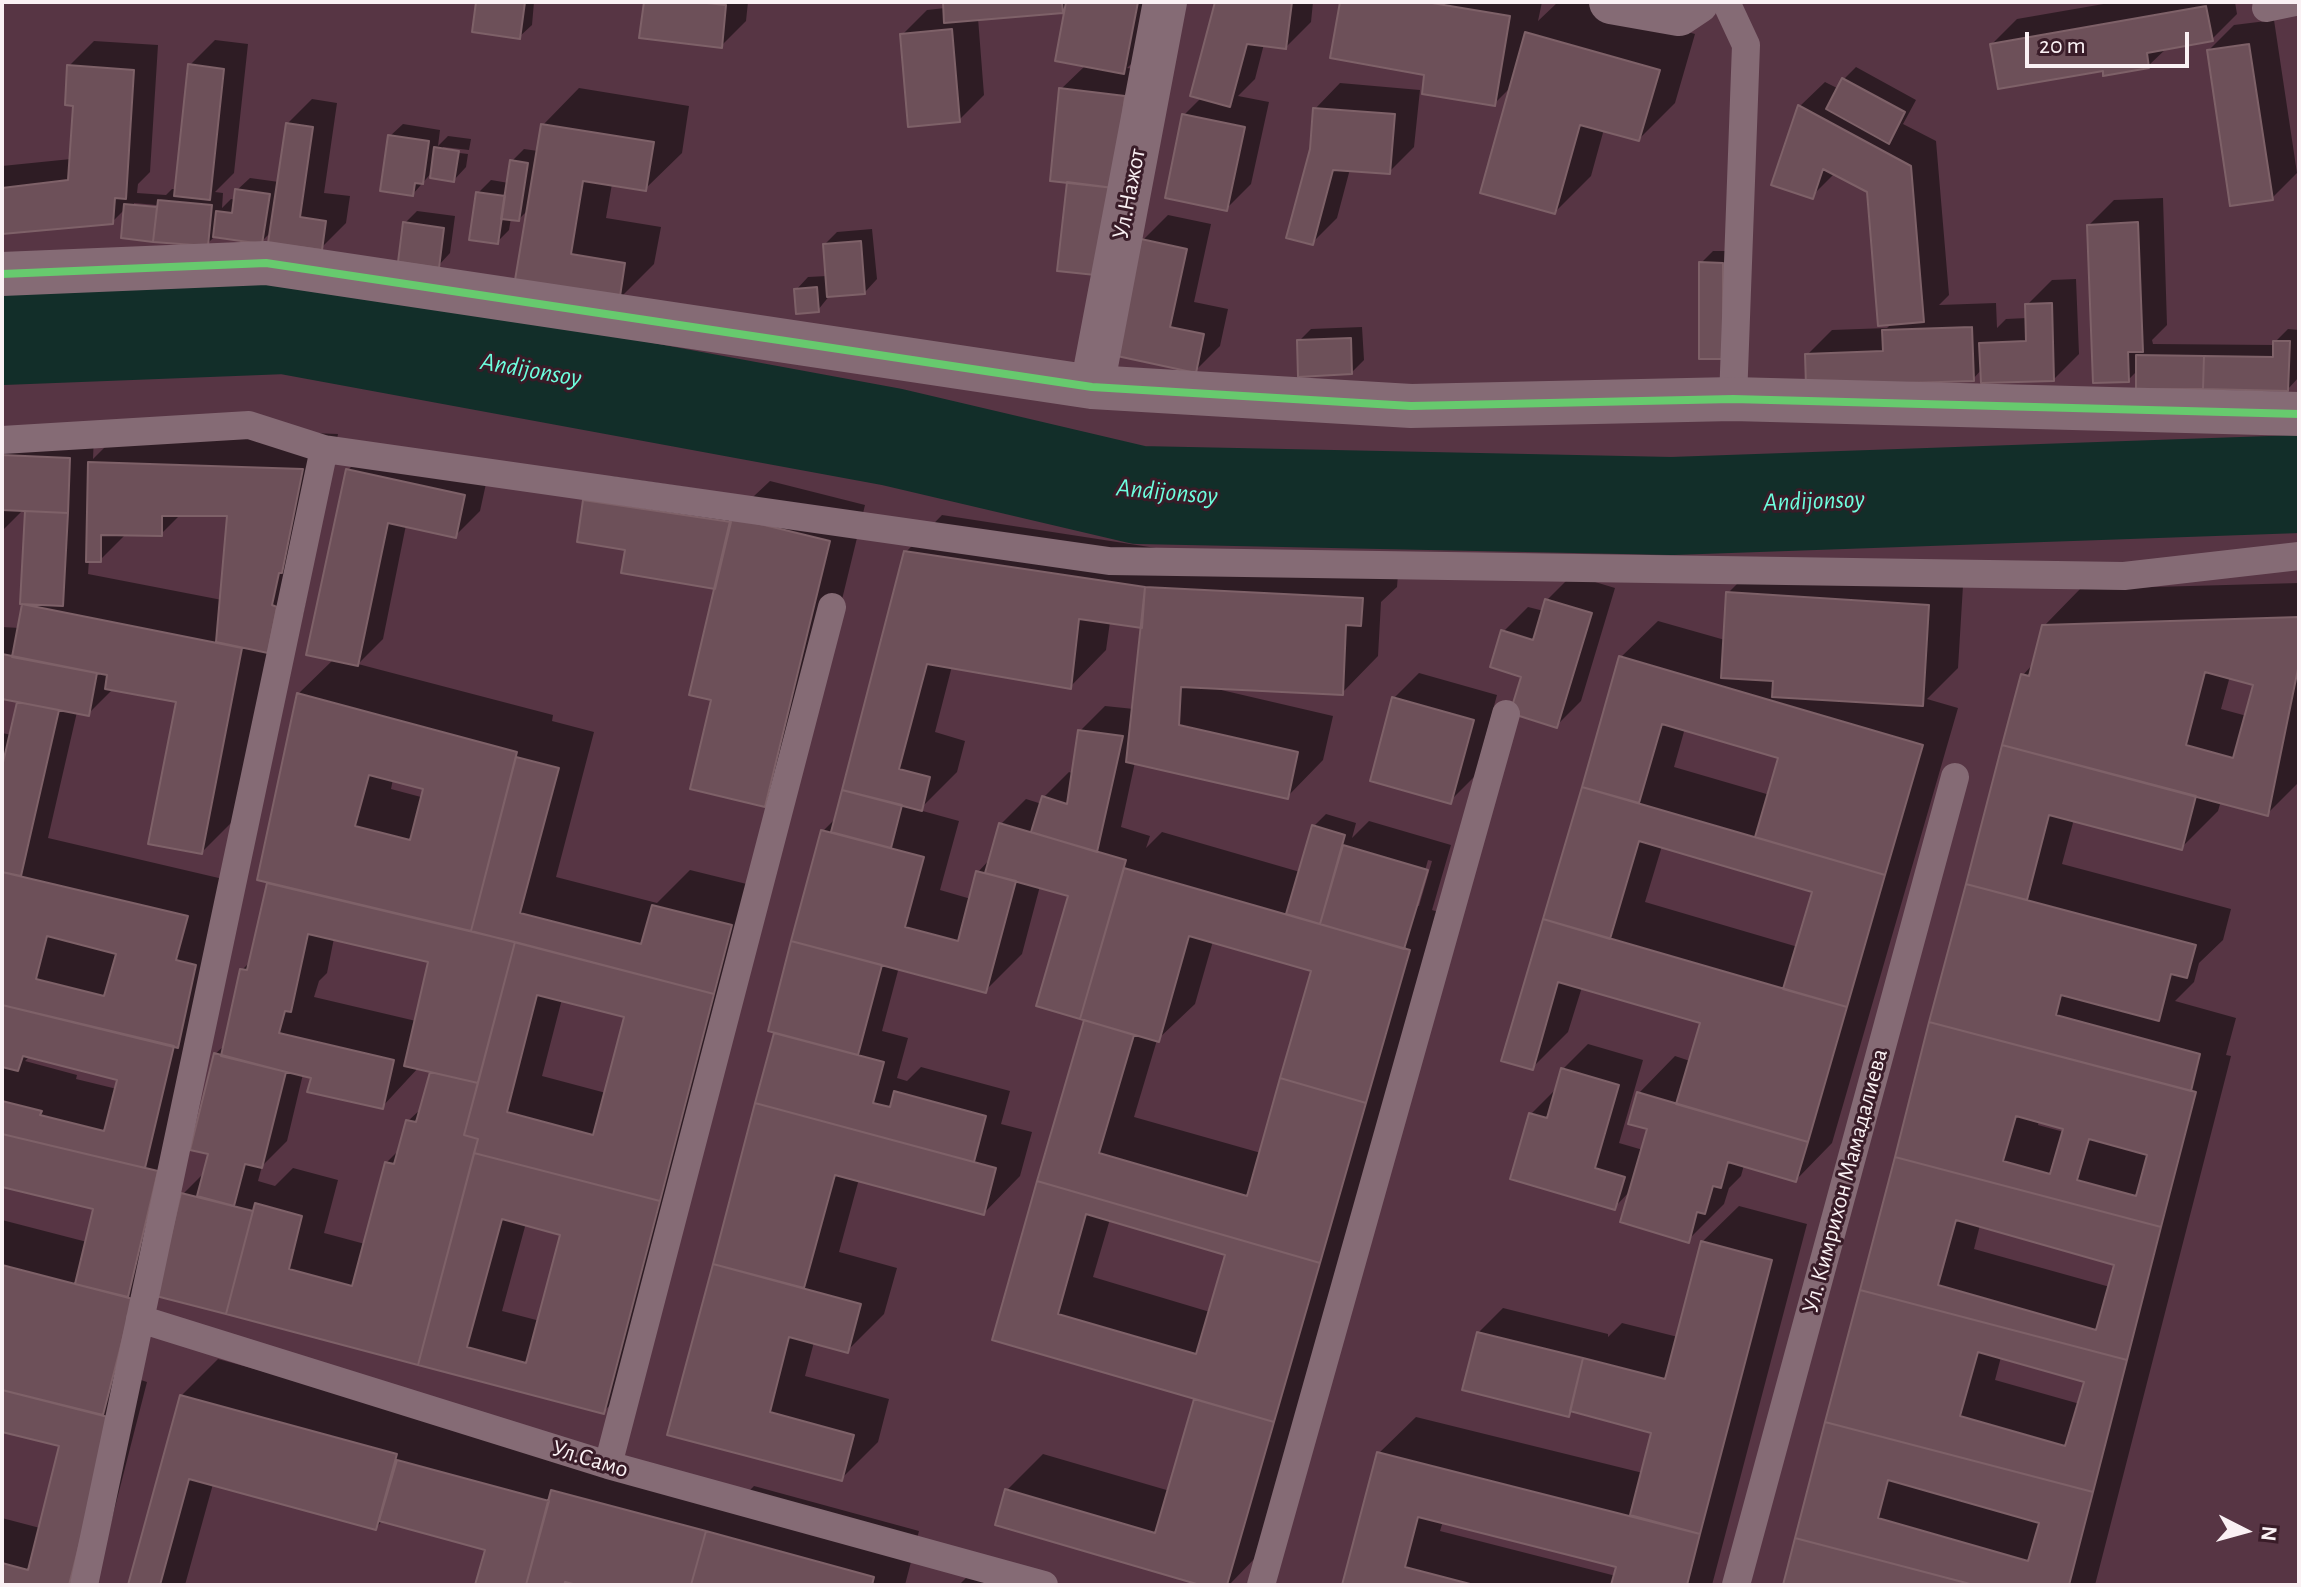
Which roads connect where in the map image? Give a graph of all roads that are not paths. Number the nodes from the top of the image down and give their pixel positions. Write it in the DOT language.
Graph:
graph roads {
  1 [pos="1165,2"];
  2 [pos="1611,2"];
  3 [pos="1697,2"];
  4 [pos="1726,2"];
  5 [pos="2295,2"];
  6 [pos="2266,8"];
  7 [pos="2,274"];
  8 [pos="1092,387"];
  9 [pos="1733,399"];
  10 [pos="2299,414"];
  11 [pos="2,440"];
  12 [pos="324,449"];
  13 [pos="2299,556"];
  14 [pos="832,607"];
  15 [pos="1506,714"];
  16 [pos="1955,777"];
  17 [pos="140,1319"];
  18 [pos="608,1465"];
  19 [pos="84,1585"];
  20 [pos="1044,1585"];
  21 [pos="1261,1585"];
  22 [pos="1736,1585"];
  1 -- 8 [label="street, Ул.Нажот"];
  2 -- 3 [label="street"];
  4 -- 9 [label="lane"];
  5 -- 6 [label="lane"];
  7 -- 8 [label="street"];
  8 -- 9 [label="street"];
  9 -- 10 [label="street"];
  11 -- 12 [label="lane"];
  12 -- 13 [label="lane"];
  12 -- 17 [label="lane"];
  14 -- 18 [label="lane"];
  15 -- 21 [label="lane"];
  16 -- 22 [label="lane, Ул. Кимрихон Мамадалиева"];
  17 -- 18 [label="lane, Ул.Само"];
  17 -- 19 [label="lane"];
  18 -- 20 [label="lane, Ул.Само"];
}
